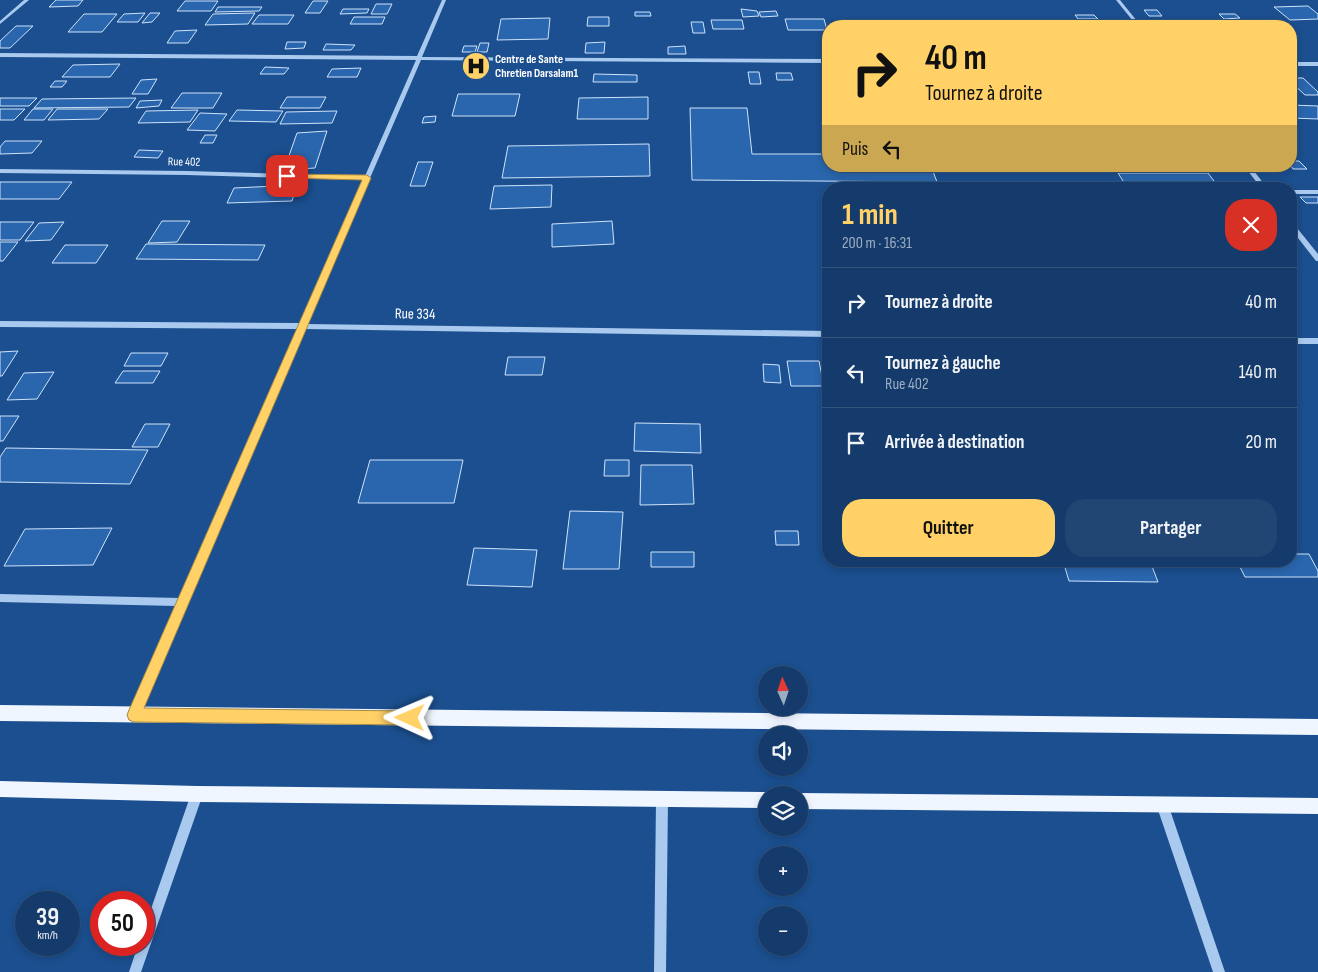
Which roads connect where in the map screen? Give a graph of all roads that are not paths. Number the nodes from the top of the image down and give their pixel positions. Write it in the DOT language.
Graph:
graph roads {
  1 [pos="28,0"];
  2 [pos="444,0"];
  3 [pos="1118,0"];
  4 [pos="1134,20"];
  5 [pos="0,23"];
  6 [pos="0,55"];
  7 [pos="419,58"];
  8 [pos="822,61"];
  9 [pos="1297,64"];
  10 [pos="1318,64"];
  11 [pos="0,171"];
  12 [pos="367,178"];
  13 [pos="1297,192"];
  14 [pos="1318,192"];
  15 [pos="1297,232"];
  16 [pos="1318,260"];
  17 [pos="0,324"];
  18 [pos="302,326"];
  19 [pos="822,334"];
  20 [pos="1297,341"];
  21 [pos="1318,341"];
  22 [pos="0,598"];
  23 [pos="182,602"];
  24 [pos="0,713"];
  25 [pos="134,715"];
  26 [pos="1318,728"];
  27 [pos="0,789"];
  28 [pos="197,794"];
  29 [pos="662,799"];
  30 [pos="758,800"];
  31 [pos="808,800"];
  32 [pos="1162,804"];
  33 [pos="1318,806"];
  34 [pos="135,972"];
  35 [pos="660,972"];
  36 [pos="1219,972"];
  1 -- 5 [label="street"];
  2 -- 7 [label="street"];
  3 -- 4 [label="street"];
  6 -- 7 [label="street"];
  7 -- 8 [label="street"];
  7 -- 12 [label="street"];
  9 -- 10 [label="street"];
  11 -- 12 [label="street, Rue 402"];
  12 -- 18 [label="street"];
  13 -- 14 [label="street"];
  15 -- 16 [label="street"];
  17 -- 18 [label="street, Rue 334"];
  18 -- 19 [label="street, Rue 334"];
  18 -- 23 [label="street"];
  20 -- 21 [label="street"];
  22 -- 23 [label="street"];
  23 -- 25 [label="street"];
  24 -- 25 [label="main road"];
  25 -- 26 [label="main road"];
  27 -- 28 [label="main road"];
  28 -- 29 [label="main road"];
  28 -- 34 [label="street"];
  29 -- 30 [label="main road"];
  29 -- 35 [label="street"];
  31 -- 32 [label="main road"];
  32 -- 33 [label="main road"];
  32 -- 36 [label="street"];
}
